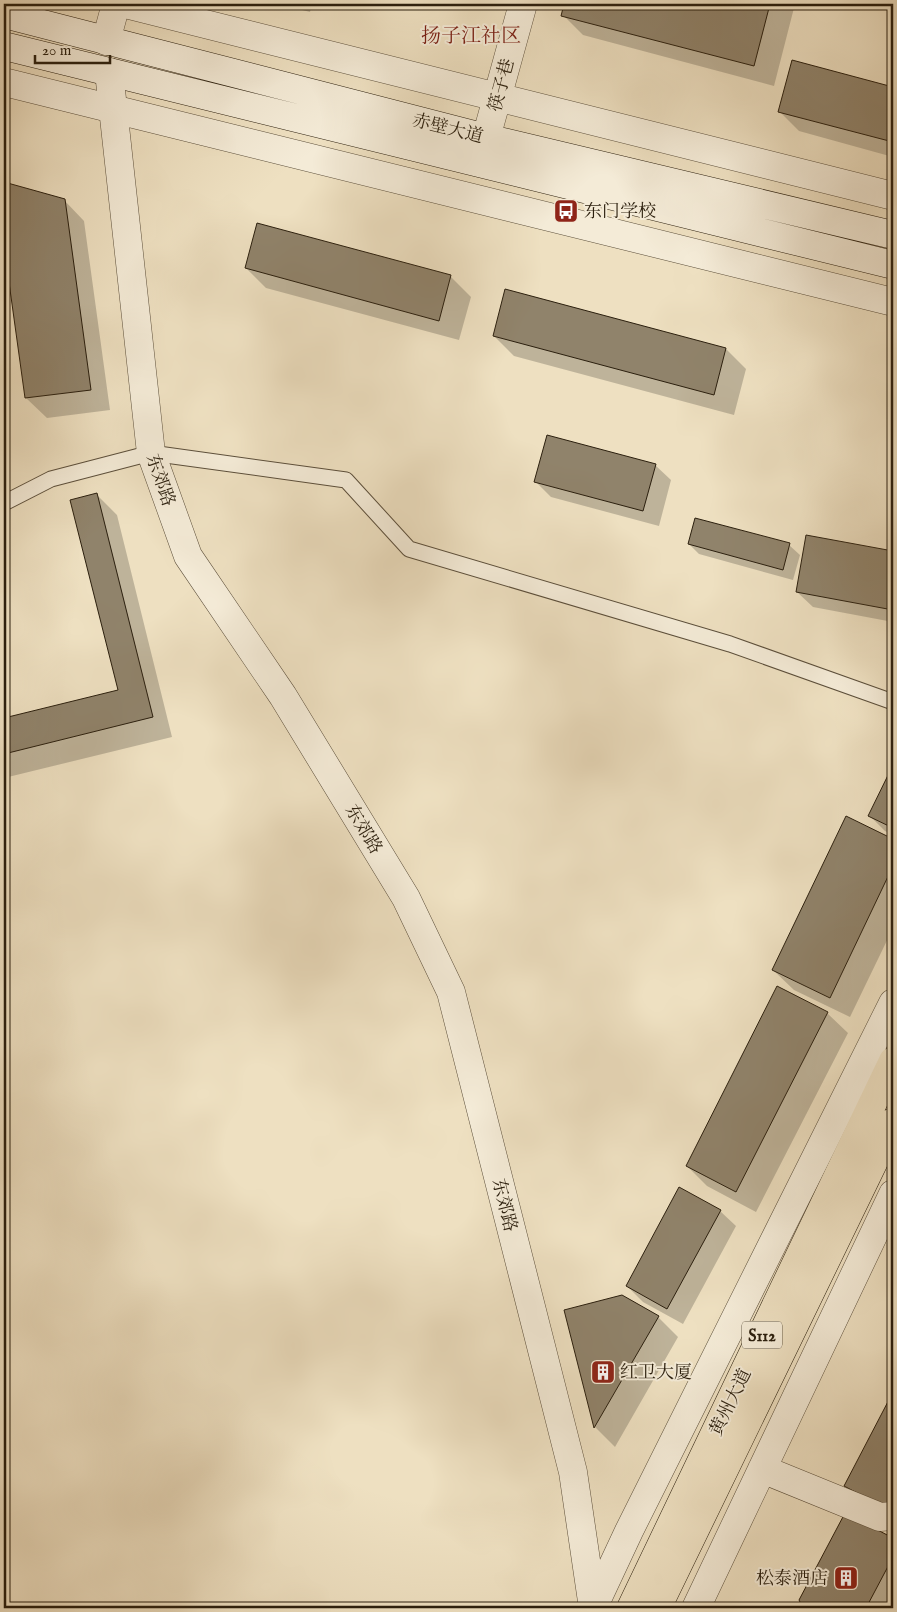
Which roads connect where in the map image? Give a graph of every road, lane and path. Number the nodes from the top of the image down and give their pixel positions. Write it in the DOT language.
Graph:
graph roads {
  1 [pos="116,4"];
  2 [pos="125,4"];
  3 [pos="523,4"];
  4 [pos="4,14"];
  5 [pos="106,41"];
  6 [pos="4,46"];
  7 [pos="109,72"];
  8 [pos="4,82"];
  9 [pos="497,97"];
  10 [pos="113,109"];
  11 [pos="486,138"];
  12 [pos="893,196"];
  13 [pos="893,235"];
  14 [pos="893,264"];
  15 [pos="893,302"];
  16 [pos="151,453"];
  17 [pos="4,503"];
  18 [pos="893,702"];
  19 [pos="893,1003"];
  20 [pos="893,1061"];
  21 [pos="893,1122"];
  22 [pos="893,1194"];
  23 [pos="762,1469"];
  24 [pos="893,1516"];
  25 [pos="593,1608"];
  26 [pos="631,1608"];
  27 [pos="657,1608"];
  28 [pos="696,1608"];
  1 -- 5 [label="street"];
  2 -- 9 [label="street"];
  3 -- 9 [label="street, 筷子巷"];
  4 -- 5 [label="street, 赤壁大道"];
  5 -- 11 [label="street, 赤壁大道"];
  6 -- 7 [label="street, 赤壁大道"];
  7 -- 10 [label="street, 东郊路"];
  7 -- 14 [label="street, 赤壁大道"];
  8 -- 10 [label="street"];
  9 -- 11 [label="street, 筷子巷"];
  9 -- 12 [label="street"];
  10 -- 15 [label="street"];
  10 -- 16 [label="street, 东郊路"];
  11 -- 13 [label="street, 赤壁大道"];
  16 -- 17 [label="lane"];
  16 -- 18 [label="lane"];
  16 -- 25 [label="street, 东郊路"];
  19 -- 25 [label="street"];
  20 -- 26 [label="main road, 黄州大道 / S112"];
  21 -- 27 [label="main road, 黄州大道 / S112"];
  22 -- 23 [label="street"];
  23 -- 24 [label="street"];
  23 -- 28 [label="street"];
}
